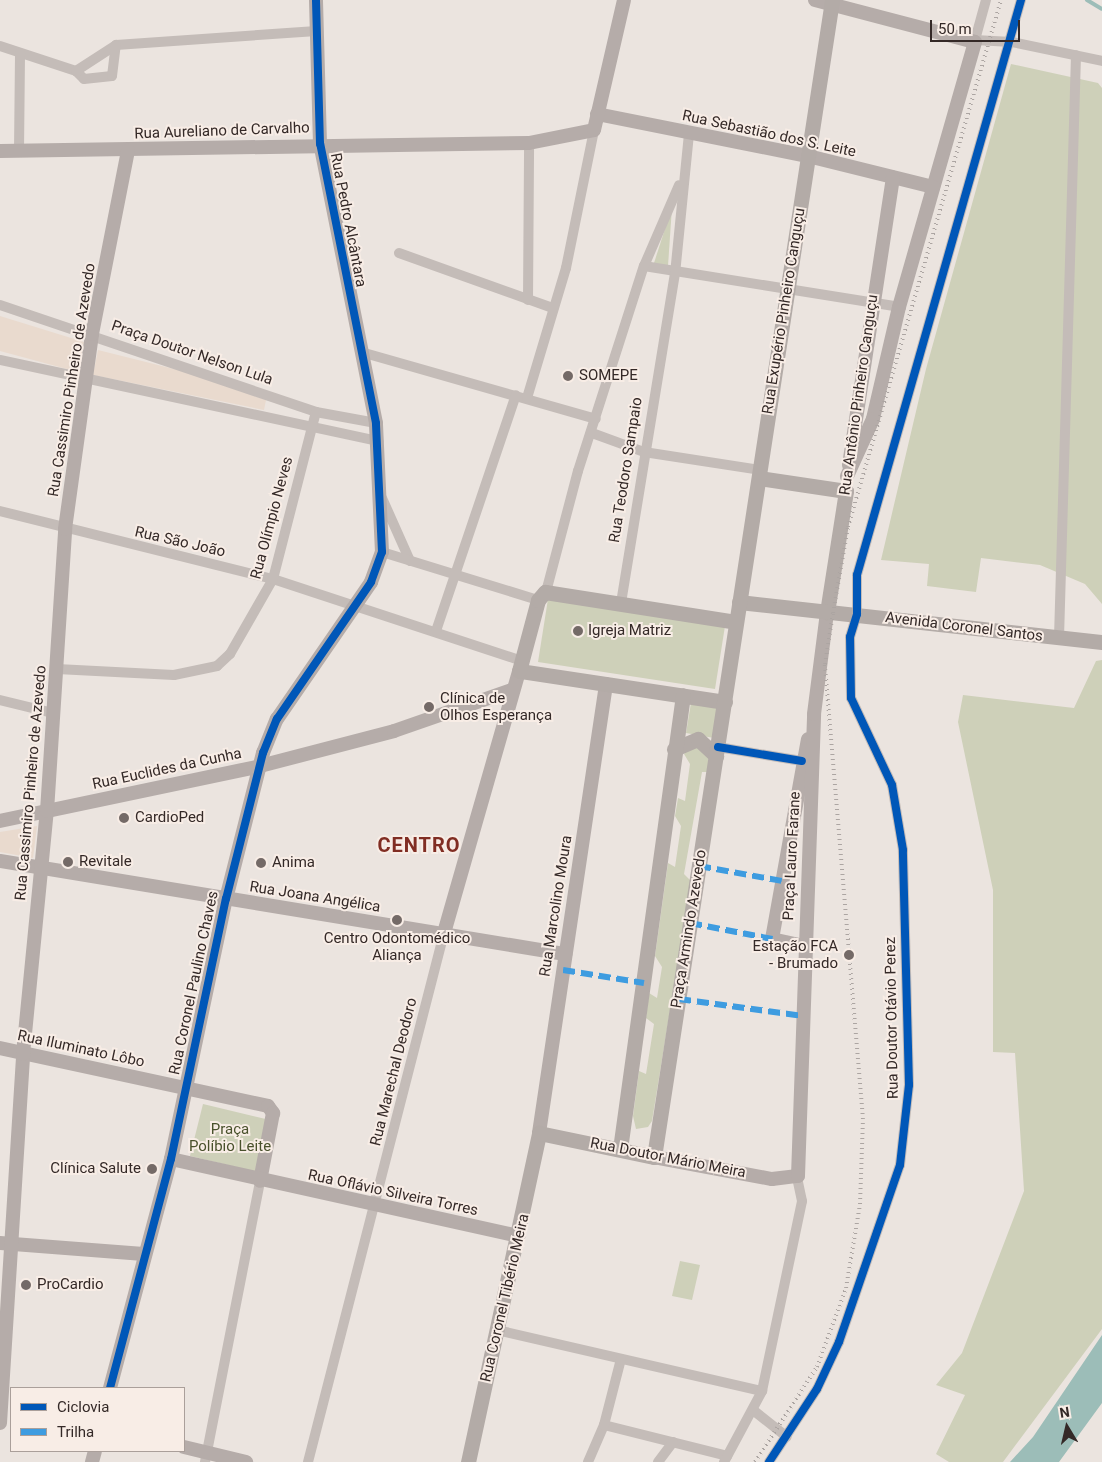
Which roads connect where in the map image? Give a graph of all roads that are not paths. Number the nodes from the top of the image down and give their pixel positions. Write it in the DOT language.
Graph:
graph roads {
  1 [pos="316,0"];
  2 [pos="624,0"];
  3 [pos="815,0"];
  4 [pos="986,0"];
  5 [pos="1021,0"];
  6 [pos="831,2"];
  7 [pos="317,32"];
  8 [pos="975,40"];
  9 [pos="1012,42"];
  10 [pos="116,45"];
  11 [pos="0,46"];
  12 [pos="20,53"];
  13 [pos="1076,55"];
  14 [pos="1102,61"];
  15 [pos="76,71"];
  16 [pos="598,114"];
  17 [pos="594,130"];
  18 [pos="689,134"];
  19 [pos="529,143"];
  20 [pos="320,144"];
  21 [pos="0,151"];
  22 [pos="19,151"];
  23 [pos="128,151"];
  24 [pos="808,156"];
  25 [pos="893,177"];
  26 [pos="682,180"];
  27 [pos="933,187"];
  28 [pos="399,253"];
  29 [pos="644,266"];
  30 [pos="675,274"];
  31 [pos="788,291"];
  32 [pos="528,300"];
  33 [pos="872,304"];
  34 [pos="0,305"];
  35 [pos="899,307"];
  36 [pos="553,308"];
  37 [pos="92,334"];
  38 [pos="361,352"];
  39 [pos="0,360"];
  40 [pos="86,380"];
  41 [pos="516,395"];
  42 [pos="527,398"];
  43 [pos="316,412"];
  44 [pos="596,419"];
  45 [pos="376,422"];
  46 [pos="312,428"];
  47 [pos="592,433"];
  48 [pos="378,441"];
  49 [pos="644,452"];
  50 [pos="759,474"];
  51 [pos="847,483"];
  52 [pos="381,498"];
  53 [pos="0,511"];
  54 [pos="65,529"];
  55 [pos="382,552"];
  56 [pos="410,561"];
  57 [pos="454,574"];
  58 [pos="273,579"];
  59 [pos="542,596"];
  60 [pos="739,602"];
  61 [pos="621,603"];
  62 [pos="352,604"];
  63 [pos="827,613"];
  64 [pos="856,614"];
  65 [pos="736,622"];
  66 [pos="436,631"];
  67 [pos="1059,638"];
  68 [pos="1099,642"];
  69 [pos="521,666"];
  70 [pos="57,669"];
  71 [pos="606,684"];
  72 [pos="512,690"];
  73 [pos="683,695"];
  74 [pos="0,700"];
  75 [pos="725,702"];
  76 [pos="53,713"];
  77 [pos="814,714"];
  78 [pos="674,748"];
  79 [pos="717,751"];
  80 [pos="802,760"];
  81 [pos="260,766"];
  82 [pos="47,811"];
  83 [pos="0,821"];
  84 [pos="0,862"];
  85 [pos="41,867"];
  86 [pos="226,899"];
  87 [pos="444,933"];
  88 [pos="804,946"];
  89 [pos="565,954"];
  90 [pos="0,1048"];
  91 [pos="23,1054"];
  92 [pos="185,1088"];
  93 [pos="539,1133"];
  94 [pos="620,1149"];
  95 [pos="654,1157"];
  96 [pos="171,1159"];
  97 [pos="797,1178"];
  98 [pos="260,1180"];
  99 [pos="377,1207"];
  100 [pos="519,1236"];
  101 [pos="6,1244"];
  102 [pos="144,1254"];
  103 [pos="497,1330"];
  104 [pos="621,1360"];
  105 [pos="110,1387"];
  106 [pos="762,1391"];
  107 [pos="4,1403"];
  108 [pos="753,1410"];
  109 [pos="0,1423"];
  110 [pos="604,1425"];
  111 [pos="786,1438"];
  112 [pos="673,1442"];
  113 [pos="185,1446"];
  114 [pos="207,1457"];
  115 [pos="726,1459"];
  116 [pos="246,1462"];
  117 [pos="308,1462"];
  118 [pos="468,1462"];
  119 [pos="588,1462"];
  120 [pos="658,1462"];
  121 [pos="769,1462"];
  1 -- 7 [label="street, Rua Pedro Alcântara"];
  2 -- 16 [label="street"];
  3 -- 6 [label="street"];
  4 -- 8 [label="street"];
  5 -- 9 [label="street, Rua Doutor Otávio Perez"];
  6 -- 8 [label="street"];
  6 -- 24 [label="main road, Rua Exupério Pinheiro Canguçu"];
  7 -- 10 [label="street"];
  7 -- 20 [label="street, Rua Pedro Alcântara"];
  8 -- 9 [label="street"];
  8 -- 27 [label="street"];
  9 -- 13 [label="street"];
  9 -- 64 [label="street, Rua Doutor Otávio Perez"];
  10 -- 15 [label="street"];
  10 -- 15 [label="street"];
  11 -- 12 [label="street"];
  12 -- 15 [label="street"];
  12 -- 22 [label="street"];
  13 -- 14 [label="street"];
  13 -- 67 [label="street"];
  16 -- 17 [label="street"];
  16 -- 18 [label="street, Rua Sebastião dos S. Leite"];
  17 -- 19 [label="street, Rua Aureliano de Carvalho"];
  17 -- 36 [label="street"];
  18 -- 24 [label="street, Rua Sebastião dos S. Leite"];
  18 -- 26 [label="street, Rua Teodoro Sampaio"];
  19 -- 20 [label="street, Rua Aureliano de Carvalho"];
  19 -- 32 [label="street"];
  20 -- 23 [label="street, Rua Aureliano de Carvalho"];
  20 -- 38 [label="street, Rua Pedro Alcântara"];
  21 -- 22 [label="street, Rua Aureliano de Carvalho"];
  22 -- 23 [label="street, Rua Aureliano de Carvalho"];
  23 -- 37 [label="street, Rua Cassimiro Pinheiro de Azevedo"];
  24 -- 25 [label="street, Rua Sebastião dos S. Leite"];
  24 -- 31 [label="main road, Rua Exupério Pinheiro Canguçu"];
  25 -- 27 [label="street, Rua Sebastião dos S. Leite"];
  25 -- 33 [label="street, Rua Antônio Pinheiro Canguçu"];
  26 -- 29 [label="street"];
  26 -- 30 [label="street, Rua Teodoro Sampaio"];
  27 -- 35 [label="street"];
  28 -- 32 [label="street"];
  29 -- 30 [label="street"];
  29 -- 44 [label="street"];
  30 -- 31 [label="street"];
  30 -- 49 [label="street, Rua Teodoro Sampaio"];
  31 -- 33 [label="street"];
  31 -- 50 [label="main road, Rua Exupério Pinheiro Canguçu"];
  32 -- 36 [label="street"];
  33 -- 35 [label="street"];
  33 -- 51 [label="street, Rua Antônio Pinheiro Canguçu"];
  34 -- 37 [label="street, Praça Doutor Nelson Lula"];
  35 -- 51 [label="street"];
  36 -- 42 [label="street"];
  37 -- 40 [label="street, Rua Cassimiro Pinheiro de Azevedo"];
  37 -- 43 [label="street, Praça Doutor Nelson Lula"];
  38 -- 41 [label="street"];
  38 -- 45 [label="street, Rua Pedro Alcântara"];
  39 -- 40 [label="street"];
  40 -- 46 [label="street"];
  40 -- 54 [label="street, Rua Cassimiro Pinheiro de Azevedo"];
  41 -- 42 [label="street"];
  41 -- 57 [label="street"];
  42 -- 44 [label="street"];
  43 -- 45 [label="street, Praça Doutor Nelson Lula"];
  43 -- 46 [label="street, Rua Olímpio Neves"];
  44 -- 47 [label="street"];
  45 -- 48 [label="street, Rua Pedro Alcântara"];
  46 -- 48 [label="street"];
  46 -- 58 [label="street, Rua Olímpio Neves"];
  47 -- 49 [label="street"];
  47 -- 59 [label="street"];
  48 -- 52 [label="street, Rua Pedro Alcântara"];
  49 -- 50 [label="street"];
  49 -- 61 [label="street, Rua Teodoro Sampaio"];
  50 -- 51 [label="main road"];
  50 -- 60 [label="main road, Rua Exupério Pinheiro Canguçu"];
  51 -- 63 [label="main road, Rua Antônio Pinheiro Canguçu"];
  52 -- 55 [label="street, Rua Pedro Alcântara"];
  52 -- 56 [label="street"];
  53 -- 54 [label="street, Rua São João"];
  54 -- 58 [label="street, Rua São João"];
  54 -- 70 [label="street, Rua Cassimiro Pinheiro de Azevedo"];
  55 -- 56 [label="street"];
  55 -- 62 [label="street, Rua Coronel Paulino Chaves"];
  56 -- 57 [label="street"];
  57 -- 59 [label="street"];
  57 -- 66 [label="street"];
  58 -- 62 [label="street, Rua São João"];
  58 -- 70 [label="street, Rua Olímpio Neves"];
  59 -- 61 [label="main road"];
  59 -- 69 [label="main road"];
  60 -- 63 [label="main road, Avenida Coronel Santos"];
  60 -- 65 [label="main road, Rua Exupério Pinheiro Canguçu"];
  61 -- 65 [label="main road"];
  62 -- 66 [label="street, Rua São João"];
  62 -- 81 [label="street, Rua Coronel Paulino Chaves"];
  63 -- 64 [label="main road, Avenida Coronel Santos"];
  63 -- 77 [label="street, Praça Lauro Farane"];
  64 -- 67 [label="main road, Avenida Coronel Santos"];
  64 -- 111 [label="street, Rua Doutor Otávio Perez"];
  65 -- 75 [label="main road, Rua Exupério Pinheiro Canguçu"];
  66 -- 69 [label="street, Rua São João"];
  67 -- 68 [label="main road, Avenida Coronel Santos"];
  69 -- 71 [label="main road"];
  69 -- 72 [label="street, Rua Marechal Deodoro"];
  70 -- 76 [label="street, Rua Cassimiro Pinheiro de Azevedo"];
  71 -- 73 [label="main road"];
  71 -- 89 [label="street, Rua Marcolino Moura"];
  72 -- 81 [label="street, Rua Euclides da Cunha"];
  72 -- 87 [label="street, Rua Marechal Deodoro"];
  73 -- 75 [label="main road"];
  73 -- 78 [label="main road"];
  74 -- 76 [label="street"];
  75 -- 79 [label="main road, Praça Armindo Azevedo"];
  76 -- 82 [label="street, Rua Cassimiro Pinheiro de Azevedo"];
  77 -- 80 [label="street, Praça Lauro Farane"];
  77 -- 88 [label="street, Praça Lauro Farane"];
  78 -- 79 [label="main road"];
  78 -- 94 [label="main road"];
  79 -- 80 [label="street"];
  79 -- 95 [label="main road, Praça Armindo Azevedo"];
  80 -- 88 [label="street, Praça Lauro Farane"];
  81 -- 82 [label="street, Rua Euclides da Cunha"];
  81 -- 86 [label="street, Rua Coronel Paulino Chaves"];
  82 -- 83 [label="street, Rua Euclides da Cunha"];
  82 -- 85 [label="street, Rua Cassimiro Pinheiro de Azevedo"];
  84 -- 85 [label="street, Rua Joana Angélica"];
  85 -- 86 [label="street, Rua Joana Angélica"];
  85 -- 91 [label="street, Rua Cassimiro Pinheiro de Azevedo"];
  86 -- 87 [label="street, Rua Joana Angélica"];
  86 -- 92 [label="street, Rua Coronel Paulino Chaves"];
  87 -- 89 [label="street, Rua Joana Angélica"];
  87 -- 99 [label="street, Rua Marechal Deodoro"];
  88 -- 97 [label="street, Praça Lauro Farane"];
  89 -- 93 [label="street, Rua Marcolino Moura"];
  90 -- 91 [label="street, Rua Iluminato Lôbo"];
  91 -- 92 [label="street, Rua Iluminato Lôbo"];
  91 -- 101 [label="street, Rua Cassimiro Pinheiro de Azevedo"];
  92 -- 96 [label="street, Rua Coronel Paulino Chaves"];
  92 -- 98 [label="street"];
  93 -- 94 [label="main road, Rua Doutor Mário Meira"];
  93 -- 100 [label="main road, Rua Coronel Tibério Meira"];
  94 -- 95 [label="main road, Rua Doutor Mário Meira"];
  95 -- 97 [label="street, Rua Doutor Mário Meira"];
  96 -- 98 [label="street"];
  96 -- 102 [label="street, Rua Coronel Paulino Chaves"];
  97 -- 106 [label="street"];
  98 -- 99 [label="street, Rua Oflávio Silveira Torres"];
  98 -- 114 [label="street"];
  99 -- 100 [label="street, Rua Oflávio Silveira Torres"];
  99 -- 117 [label="street, Rua Marechal Deodoro"];
  100 -- 103 [label="main road, Rua Coronel Tibério Meira"];
  101 -- 102 [label="street"];
  101 -- 107 [label="street, Rua Cassimiro Pinheiro de Azevedo"];
  102 -- 105 [label="street, Rua Coronel Paulino Chaves"];
  103 -- 104 [label="street"];
  103 -- 118 [label="main road, Rua Coronel Tibério Meira"];
  104 -- 106 [label="street"];
  104 -- 110 [label="street"];
  106 -- 108 [label="street"];
  107 -- 109 [label="street, Rua Cassimiro Pinheiro de Azevedo"];
  108 -- 111 [label="street"];
  108 -- 115 [label="street"];
  110 -- 112 [label="street"];
  110 -- 119 [label="street"];
  111 -- 121 [label="street, Rua Doutor Otávio Perez"];
  112 -- 115 [label="street"];
  112 -- 120 [label="street"];
  113 -- 114 [label="street"];
  114 -- 116 [label="street"];
}
